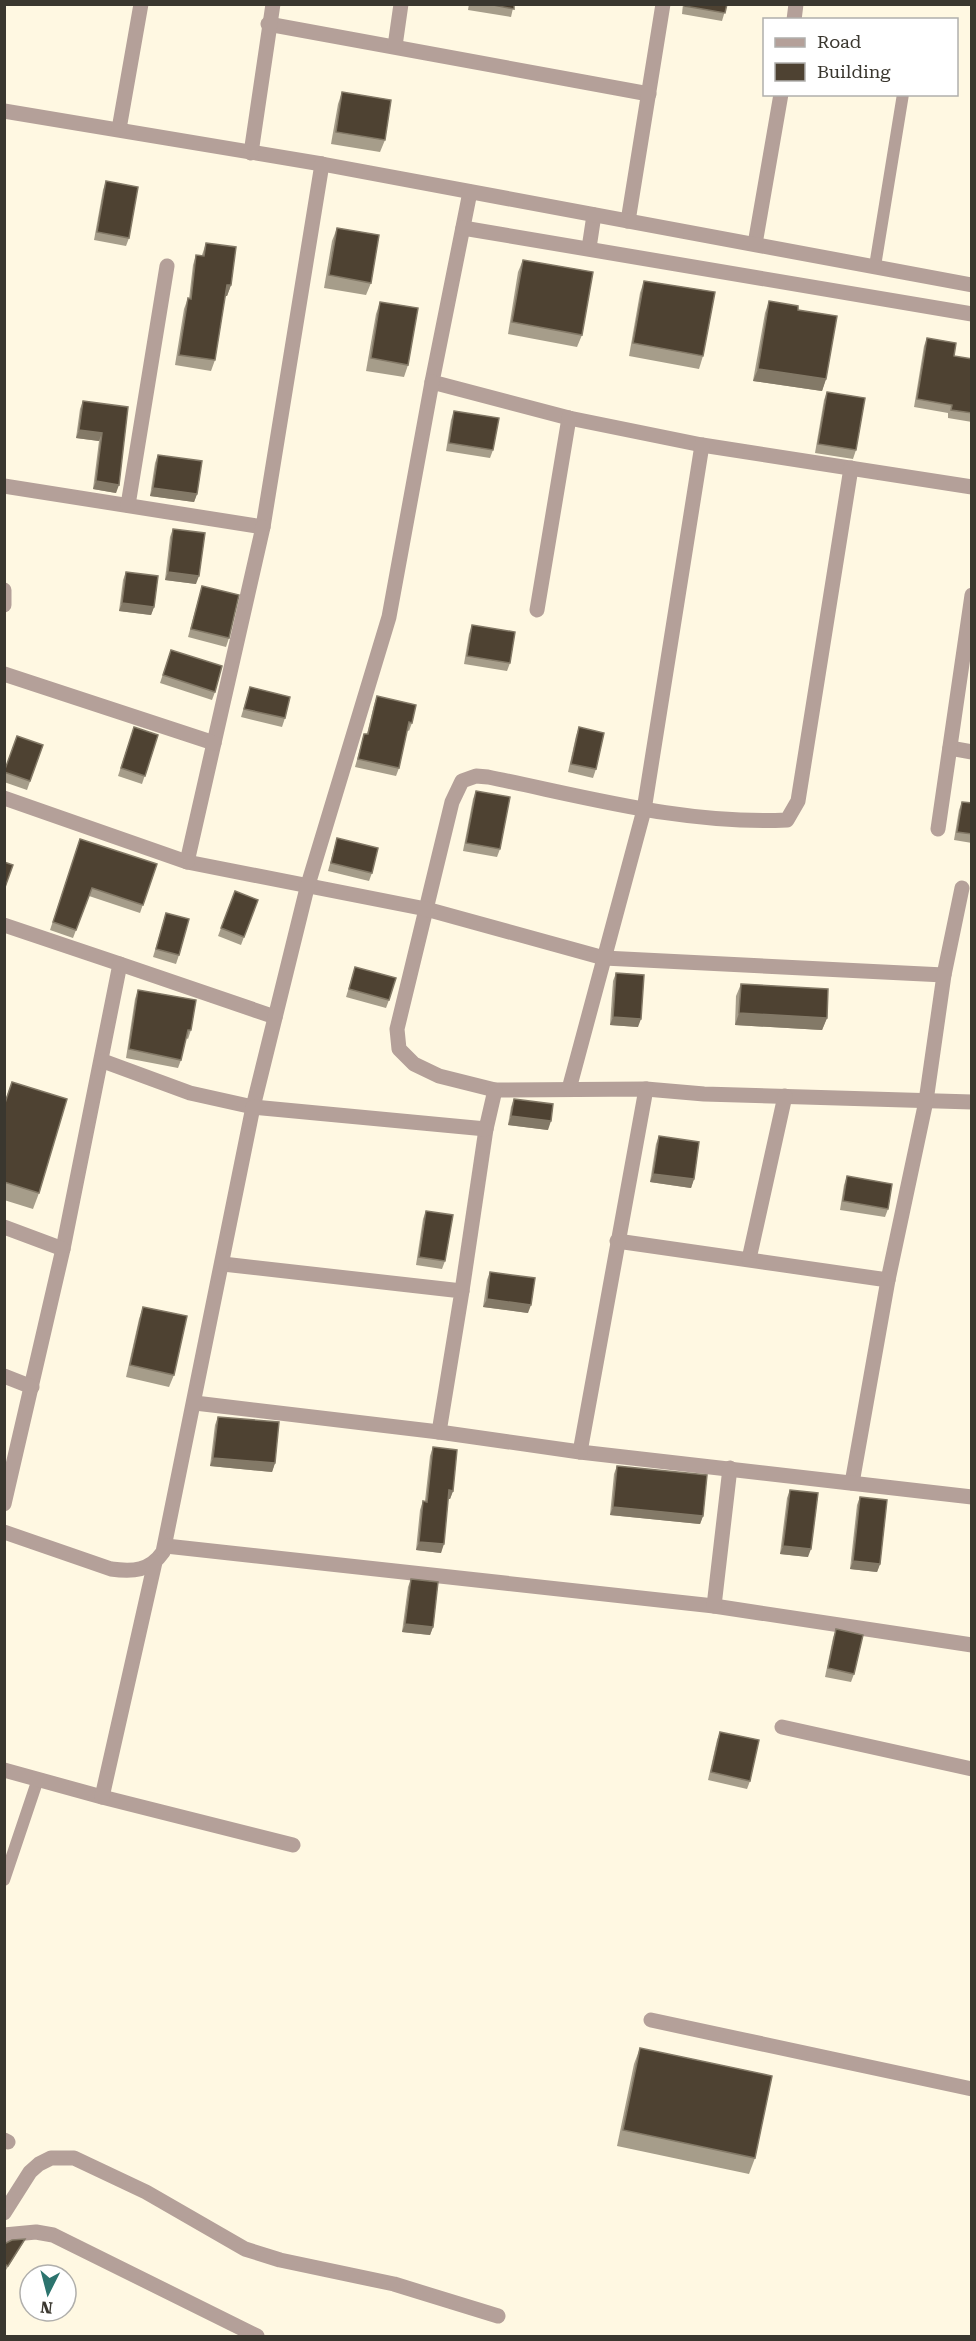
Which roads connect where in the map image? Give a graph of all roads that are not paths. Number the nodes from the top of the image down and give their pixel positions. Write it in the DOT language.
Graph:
graph roads {
  1 [pos="141,4"];
  2 [pos="273,4"];
  3 [pos="401,4"];
  4 [pos="663,4"];
  5 [pos="268,24"];
  6 [pos="395,46"];
  7 [pos="649,94"];
  8 [pos="781,96"];
  9 [pos="903,96"];
  10 [pos="4,111"];
  11 [pos="119,129"];
  12 [pos="251,153"];
  13 [pos="322,164"];
  14 [pos="470,192"];
  15 [pos="594,215"];
  16 [pos="628,221"];
  17 [pos="463,228"];
  18 [pos="755,244"];
  19 [pos="589,249"];
  20 [pos="167,266"];
  21 [pos="875,266"];
  22 [pos="972,285"];
  23 [pos="972,314"];
  24 [pos="432,382"];
  25 [pos="569,418"];
  26 [pos="702,445"];
  27 [pos="851,468"];
  28 [pos="4,486"];
  29 [pos="972,487"];
  30 [pos="128,505"];
  31 [pos="263,527"];
  32 [pos="4,590"];
  33 [pos="972,595"];
  34 [pos="4,605"];
  35 [pos="537,610"];
  36 [pos="4,674"];
  37 [pos="214,742"];
  38 [pos="950,748"];
  39 [pos="972,752"];
  40 [pos="4,798"];
  41 [pos="644,810"];
  42 [pos="938,829"];
  43 [pos="187,862"];
  44 [pos="308,888"];
  45 [pos="962,888"];
  46 [pos="426,909"];
  47 [pos="4,926"];
  48 [pos="604,958"];
  49 [pos="120,963"];
  50 [pos="944,975"];
  51 [pos="275,1017"];
  52 [pos="103,1061"];
  53 [pos="569,1089"];
  54 [pos="646,1089"];
  55 [pos="495,1090"];
  56 [pos="785,1096"];
  57 [pos="926,1101"];
  58 [pos="972,1102"];
  59 [pos="254,1107"];
  60 [pos="486,1129"];
  61 [pos="4,1227"];
  62 [pos="617,1241"];
  63 [pos="63,1249"];
  64 [pos="749,1259"];
  65 [pos="223,1264"];
  66 [pos="888,1280"];
  67 [pos="462,1291"];
  68 [pos="4,1376"];
  69 [pos="32,1387"];
  70 [pos="195,1403"];
  71 [pos="438,1432"];
  72 [pos="580,1452"];
  73 [pos="730,1468"];
  74 [pos="852,1483"];
  75 [pos="972,1497"];
  76 [pos="4,1504"];
  77 [pos="4,1532"];
  78 [pos="166,1546"];
  79 [pos="155,1562"];
  80 [pos="714,1606"];
  81 [pos="972,1645"];
  82 [pos="782,1727"];
  83 [pos="972,1769"];
  84 [pos="4,1770"];
  85 [pos="38,1779"];
  86 [pos="102,1797"];
  87 [pos="293,1845"];
  88 [pos="4,1880"];
  89 [pos="651,2020"];
  90 [pos="972,2089"];
  91 [pos="4,2213"];
  92 [pos="4,2218"];
  93 [pos="36,2232"];
  94 [pos="4,2235"];
  95 [pos="498,2316"];
  96 [pos="257,2337"];
  1 -- 11 [label="street"];
  2 -- 5 [label="street"];
  3 -- 6 [label="street"];
  4 -- 7 [label="street"];
  5 -- 6 [label="street"];
  5 -- 12 [label="street"];
  6 -- 7 [label="street"];
  7 -- 16 [label="street"];
  8 -- 18 [label="street"];
  9 -- 21 [label="lane"];
  10 -- 11 [label="street"];
  11 -- 12 [label="street"];
  12 -- 13 [label="street"];
  13 -- 14 [label="street"];
  13 -- 31 [label="street"];
  14 -- 15 [label="street"];
  14 -- 17 [label="street"];
  15 -- 16 [label="street"];
  15 -- 19 [label="street"];
  16 -- 18 [label="street"];
  17 -- 19 [label="street"];
  17 -- 24 [label="street"];
  18 -- 21 [label="street"];
  19 -- 23 [label="street"];
  20 -- 30 [label="street"];
  21 -- 22 [label="street"];
  24 -- 25 [label="street"];
  24 -- 44 [label="street"];
  25 -- 26 [label="street"];
  25 -- 35 [label="street"];
  26 -- 27 [label="street"];
  26 -- 41 [label="street"];
  27 -- 29 [label="street"];
  27 -- 41 [label="street"];
  28 -- 30 [label="street"];
  30 -- 31 [label="street"];
  31 -- 37 [label="street"];
  32 -- 34 [label="street"];
  33 -- 38 [label="street"];
  36 -- 37 [label="street"];
  37 -- 43 [label="street"];
  38 -- 39 [label="street"];
  38 -- 42 [label="street"];
  40 -- 43 [label="street"];
  41 -- 46 [label="street"];
  41 -- 48 [label="street"];
  43 -- 44 [label="street"];
  44 -- 46 [label="street"];
  44 -- 51 [label="street"];
  45 -- 50 [label="street"];
  46 -- 48 [label="street"];
  46 -- 55 [label="street"];
  47 -- 49 [label="street"];
  48 -- 50 [label="street"];
  48 -- 53 [label="street"];
  49 -- 51 [label="street"];
  49 -- 52 [label="street"];
  50 -- 57 [label="street"];
  51 -- 59 [label="street"];
  52 -- 59 [label="street"];
  52 -- 63 [label="street"];
  53 -- 54 [label="street"];
  53 -- 55 [label="street"];
  54 -- 56 [label="street"];
  54 -- 62 [label="street"];
  55 -- 60 [label="street"];
  56 -- 57 [label="street"];
  56 -- 64 [label="street"];
  57 -- 58 [label="street"];
  57 -- 66 [label="street"];
  59 -- 60 [label="street"];
  59 -- 65 [label="street"];
  60 -- 67 [label="street"];
  61 -- 63 [label="street"];
  62 -- 64 [label="street"];
  62 -- 72 [label="street"];
  63 -- 69 [label="street"];
  64 -- 66 [label="street"];
  65 -- 67 [label="street"];
  65 -- 70 [label="street"];
  66 -- 74 [label="street"];
  67 -- 71 [label="street"];
  68 -- 69 [label="street"];
  69 -- 76 [label="street"];
  70 -- 71 [label="street"];
  70 -- 78 [label="street"];
  71 -- 72 [label="street"];
  72 -- 73 [label="street"];
  73 -- 74 [label="street"];
  73 -- 80 [label="street"];
  74 -- 75 [label="street"];
  77 -- 79 [label="street"];
  78 -- 79 [label="street"];
  78 -- 80 [label="street"];
  79 -- 86 [label="street"];
  80 -- 81 [label="street"];
  82 -- 83 [label="street"];
  84 -- 85 [label="street"];
  85 -- 86 [label="street"];
  85 -- 88 [label="lane"];
  86 -- 87 [label="street"];
  89 -- 90 [label="street"];
  91 -- 95 [label="street"];
  92 -- 93 [label="street"];
  93 -- 94 [label="street"];
  93 -- 96 [label="street"];
}
